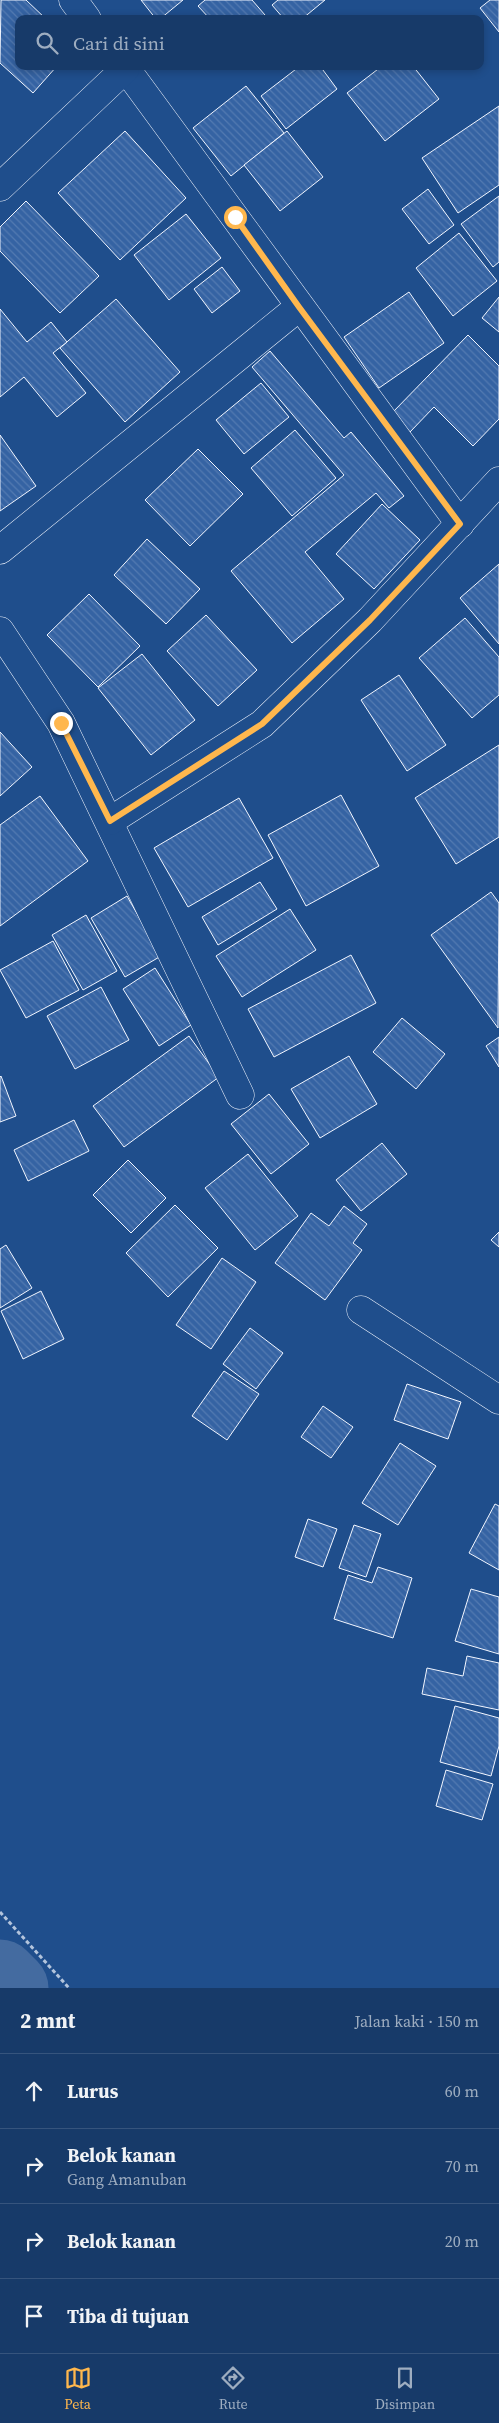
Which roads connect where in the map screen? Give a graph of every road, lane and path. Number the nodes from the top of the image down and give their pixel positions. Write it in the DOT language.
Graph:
graph roads {
  1 [pos="73,0"];
  2 [pos="84,15"];
  3 [pos="121,70"];
  4 [pos="126,70"];
  5 [pos="0,187"];
  6 [pos="299,307"];
  7 [pos="495,494"];
  8 [pos="460,524"];
  9 [pos="0,550"];
  10 [pos="0,631"];
  11 [pos="110,821"];
  12 [pos="240,1095"];
  13 [pos="361,1310"];
  14 [pos="499,1400"];
  15 [pos="0,1912"];
  16 [pos="69,1988"];
  1 -- 2 [label="street"];
  3 -- 5 [label="street"];
  4 -- 6 [label="street"];
  6 -- 8 [label="street"];
  6 -- 9 [label="street"];
  7 -- 8 [label="street"];
  8 -- 11 [label="street"];
  10 -- 11 [label="street"];
  11 -- 12 [label="street"];
  13 -- 14 [label="street"];
  15 -- 16 [label="path"];
}
